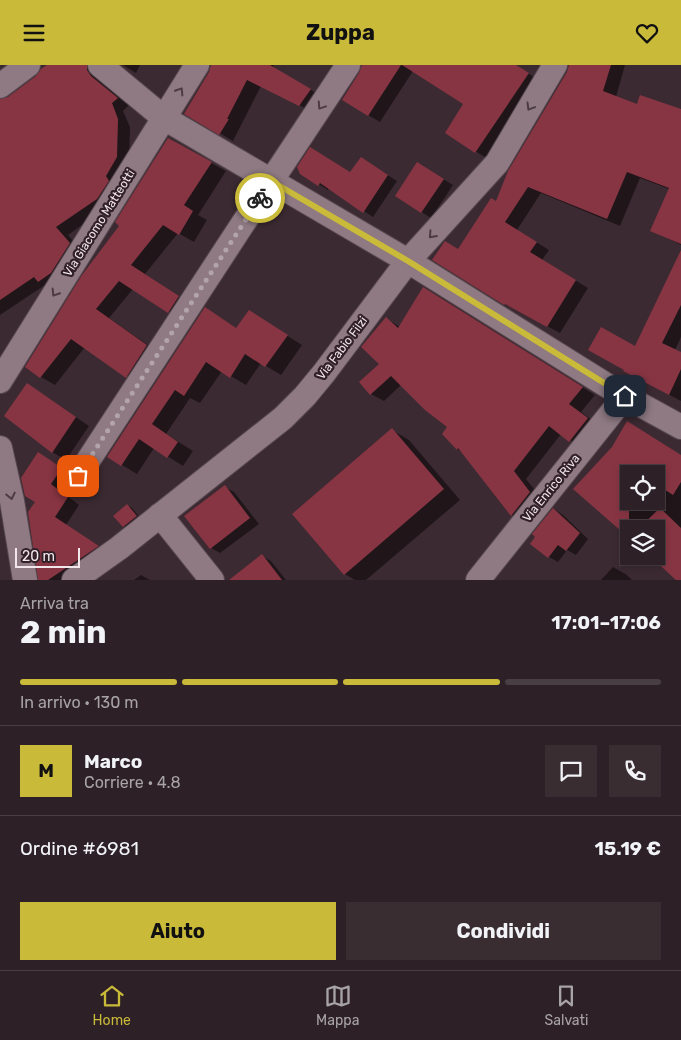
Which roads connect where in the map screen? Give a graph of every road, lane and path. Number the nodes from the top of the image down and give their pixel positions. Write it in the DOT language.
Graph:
graph roads {
  1 [pos="28,65"];
  2 [pos="100,65"];
  3 [pos="196,65"];
  4 [pos="348,65"];
  5 [pos="555,65"];
  6 [pos="0,86"];
  7 [pos="164,118"];
  8 [pos="271,181"];
  9 [pos="408,261"];
  10 [pos="0,381"];
  11 [pos="625,396"];
  12 [pos="681,427"];
  13 [pos="0,448"];
  14 [pos="78,476"];
  15 [pos="160,515"];
  16 [pos="25,580"];
  17 [pos="74,580"];
  18 [pos="212,580"];
  19 [pos="478,580"];
  1 -- 6 [label="street"];
  2 -- 7 [label="street"];
  7 -- 3 [label="street, Via Giacomo Matteotti, one-way"];
  4 -- 8 [label="street, one-way"];
  5 -- 9 [label="street, Via Fabio Filzi, one-way"];
  7 -- 8 [label="street"];
  7 -- 10 [label="street, Via Giacomo Matteotti, one-way"];
  8 -- 9 [label="street"];
  8 -- 14 [label="street"];
  9 -- 11 [label="street"];
  9 -- 15 [label="street, Via Fabio Filzi"];
  11 -- 12 [label="street"];
  11 -- 19 [label="street, Via Enrico Riva"];
  13 -- 16 [label="street, one-way"];
  15 -- 17 [label="street, Via Fabio Filzi"];
  15 -- 18 [label="street"];
}
